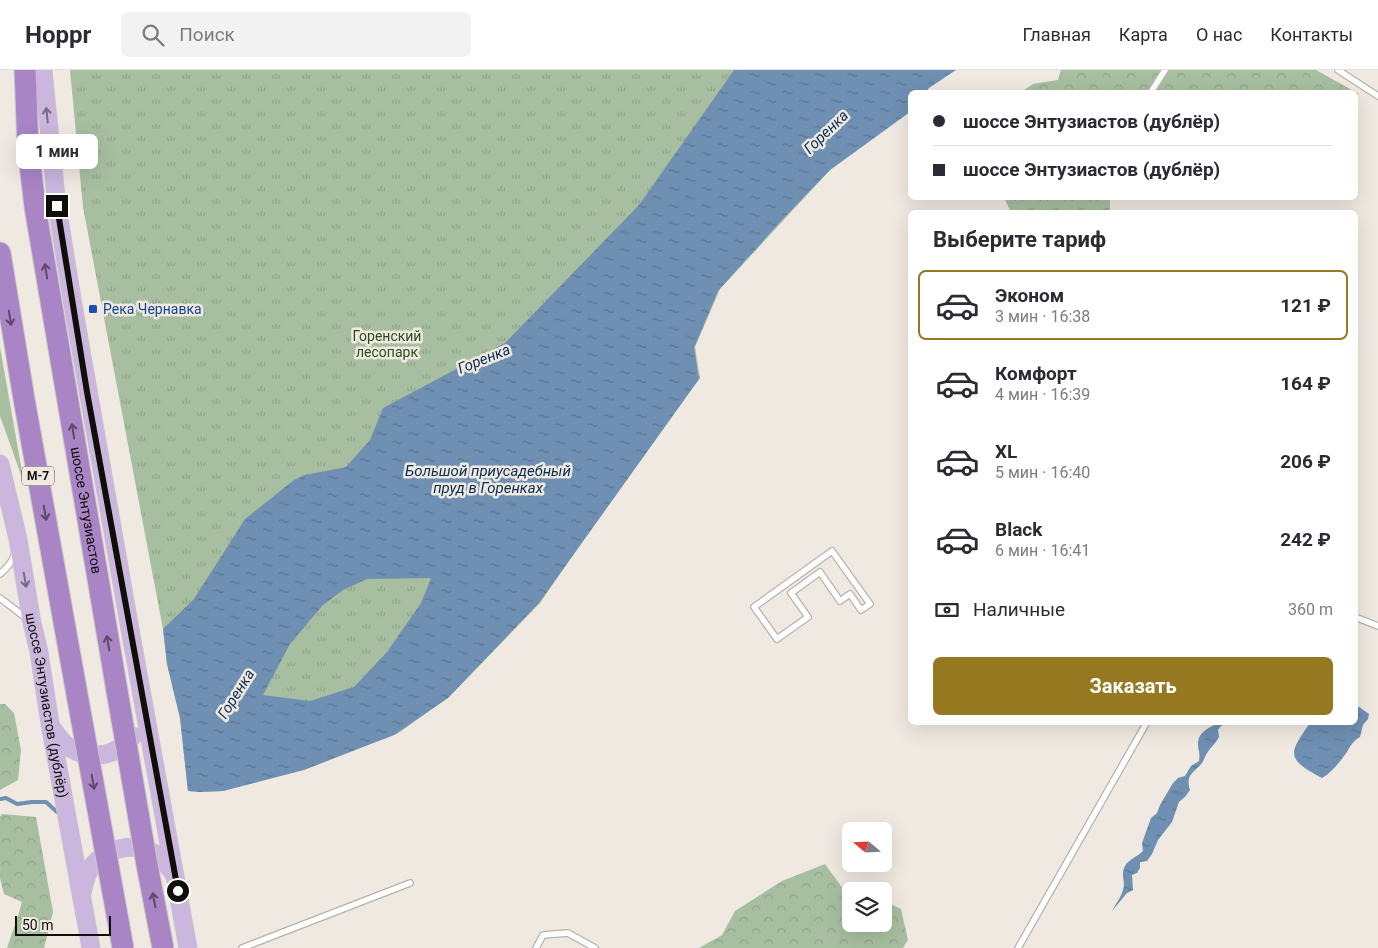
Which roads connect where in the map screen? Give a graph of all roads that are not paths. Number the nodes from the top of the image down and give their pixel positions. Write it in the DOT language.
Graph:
graph roads {
  1 [pos="25,70"];
  2 [pos="43,70"];
  3 [pos="1165,70"];
  4 [pos="1338,70"];
  5 [pos="1152,90"];
  6 [pos="1378,96"];
  7 [pos="0,253"];
  8 [pos="0,464"];
  9 [pos="18,539"];
  10 [pos="0,574"];
  11 [pos="0,598"];
  12 [pos="754,607"];
  13 [pos="1358,618"];
  14 [pos="32,622"];
  15 [pos="1378,626"];
  16 [pos="144,707"];
  17 [pos="50,724"];
  18 [pos="1146,725"];
  19 [pos="174,874"];
  20 [pos="410,883"];
  21 [pos="81,896"];
  22 [pos="91,948"];
  23 [pos="123,948"];
  24 [pos="163,948"];
  25 [pos="188,948"];
  26 [pos="242,948"];
  27 [pos="536,948"];
  28 [pos="596,948"];
  29 [pos="1018,948"];
  24 -- 1 [label="highway, шоссе Энтузиастов, one-way, bridge"];
  16 -- 2 [label="main road, one-way"];
  3 -- 5 [label="lane"];
  4 -- 6 [label="lane"];
  7 -- 23 [label="highway, М-7, one-way, bridge"];
  8 -- 9 [label="main road, шоссе Энтузиастов (дублёр)"];
  9 -- 10 [label="lane"];
  9 -- 14 [label="main road, шоссе Энтузиастов (дублёр), one-way"];
  11 -- 14 [label="lane"];
  12 -- 12 [label="lane"];
  13 -- 15 [label="lane"];
  14 -- 17 [label="main road, шоссе Энтузиастов (дублёр)"];
  16 -- 17 [label="main road"];
  16 -- 19 [label="main road"];
  17 -- 21 [label="main road, шоссе Энтузиастов (дублёр)"];
  18 -- 29 [label="lane"];
  19 -- 21 [label="main road"];
  19 -- 25 [label="main road"];
  20 -- 26 [label="lane"];
  21 -- 22 [label="main road, шоссе Энтузиастов (дублёр)"];
  27 -- 28 [label="lane"];
}
